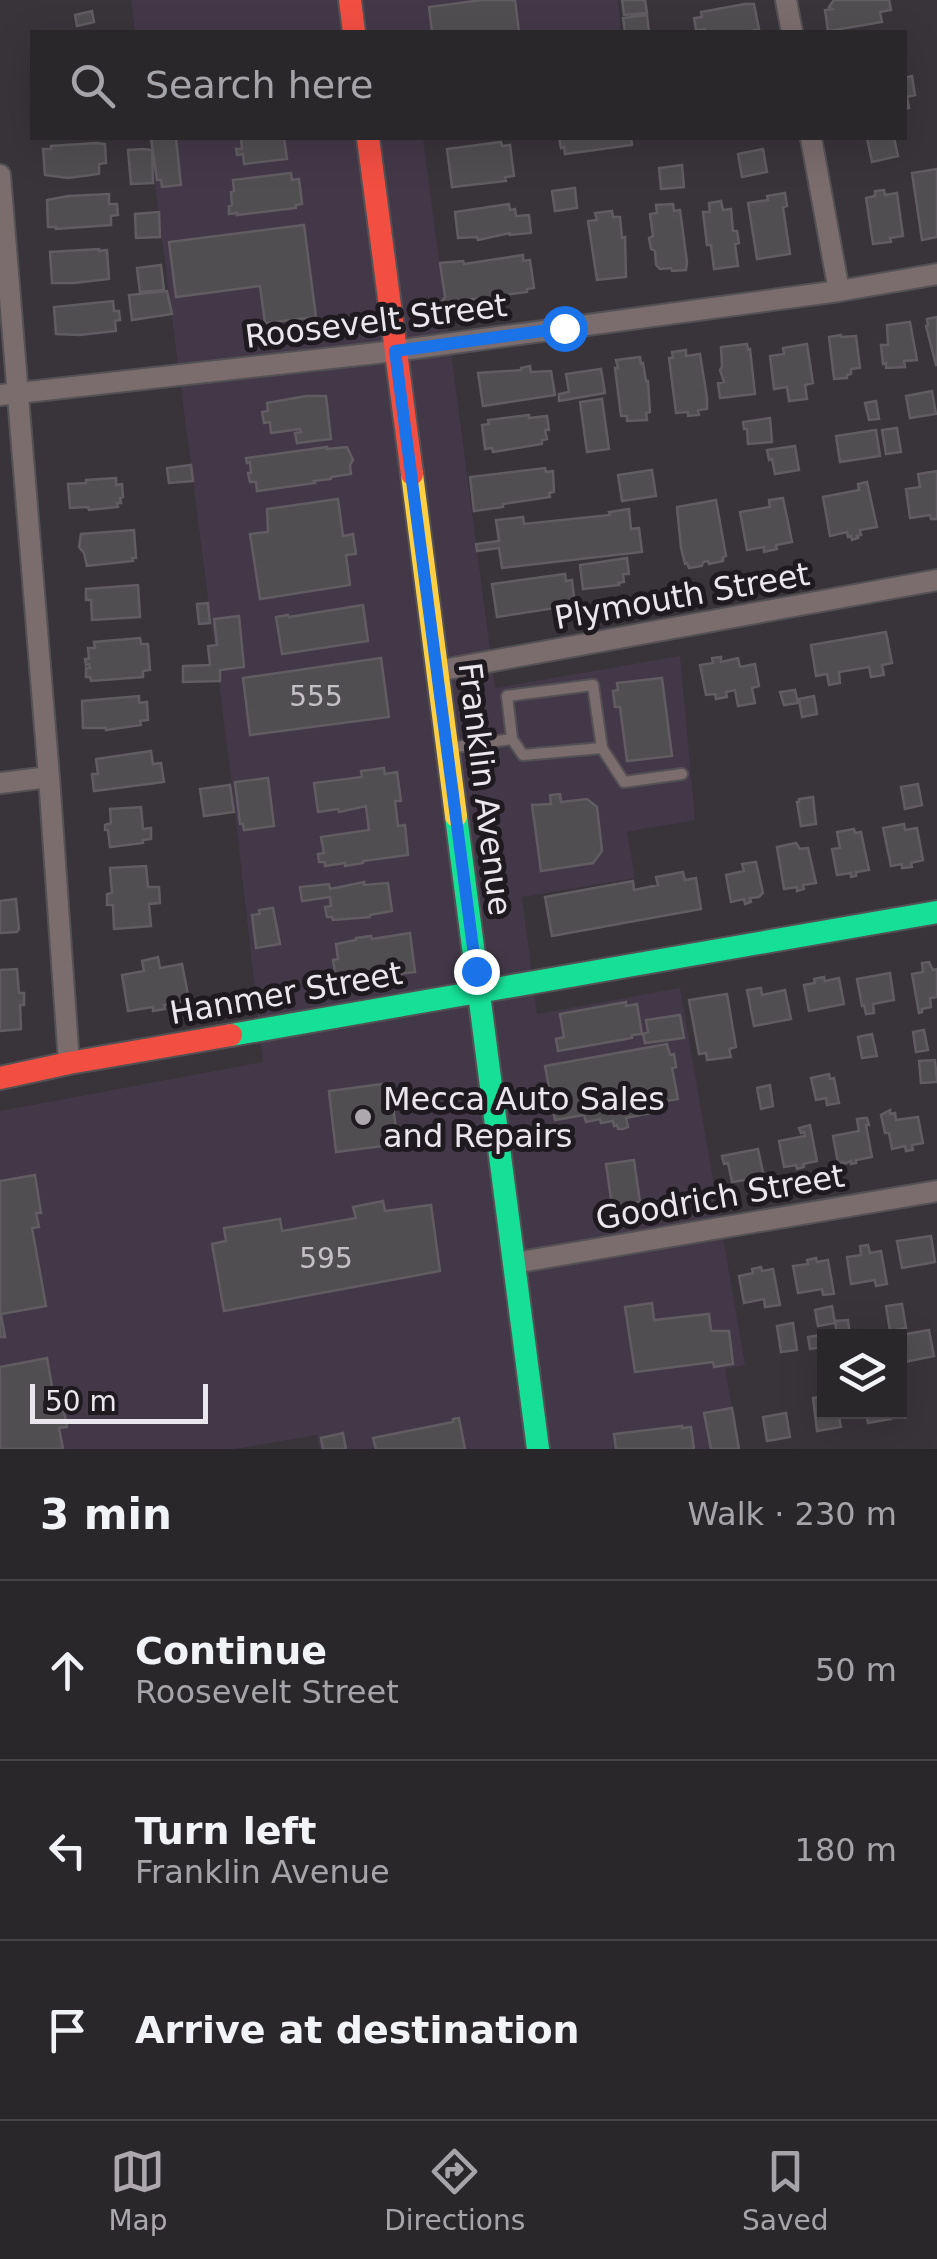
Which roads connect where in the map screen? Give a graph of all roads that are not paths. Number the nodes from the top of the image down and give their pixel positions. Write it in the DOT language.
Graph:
graph roads {
  1 [pos="350,0"];
  2 [pos="786,0"];
  3 [pos="354,30"];
  4 [pos="792,30"];
  5 [pos="368,140"];
  6 [pos="811,140"];
  7 [pos="0,175"];
  8 [pos="937,274"];
  9 [pos="839,291"];
  10 [pos="395,351"];
  11 [pos="8,394"];
  12 [pos="937,580"];
  13 [pos="437,671"];
  14 [pos="512,739"];
  15 [pos="447,748"];
  16 [pos="602,748"];
  17 [pos="682,774"];
  18 [pos="49,777"];
  19 [pos="0,783"];
  20 [pos="937,912"];
  21 [pos="479,993"];
  22 [pos="69,1063"];
  23 [pos="0,1078"];
  24 [pos="937,1191"];
  25 [pos="514,1263"];
  26 [pos="538,1449"];
  1 -- 3 [label="main road"];
  2 -- 4 [label="street"];
  5 -- 10 [label="main road, Franklin Avenue"];
  6 -- 9 [label="street"];
  7 -- 11 [label="street"];
  8 -- 9 [label="street, Roosevelt Street"];
  9 -- 10 [label="street, Roosevelt Street"];
  10 -- 11 [label="street, Roosevelt Street"];
  10 -- 13 [label="main road, Franklin Avenue"];
  11 -- 18 [label="street"];
  12 -- 13 [label="street, Plymouth Street"];
  13 -- 15 [label="main road, Franklin Avenue"];
  14 -- 15 [label="lane"];
  14 -- 16 [label="lane"];
  14 -- 16 [label="lane"];
  15 -- 21 [label="main road, Franklin Avenue"];
  16 -- 17 [label="lane"];
  18 -- 19 [label="street"];
  18 -- 22 [label="street"];
  20 -- 21 [label="main road, Hanmer Street"];
  21 -- 22 [label="main road, Hanmer Street"];
  21 -- 25 [label="main road, Franklin Avenue"];
  22 -- 23 [label="main road, Hanmer Street"];
  24 -- 25 [label="street, Goodrich Street"];
  25 -- 26 [label="main road, Franklin Avenue"];
}
